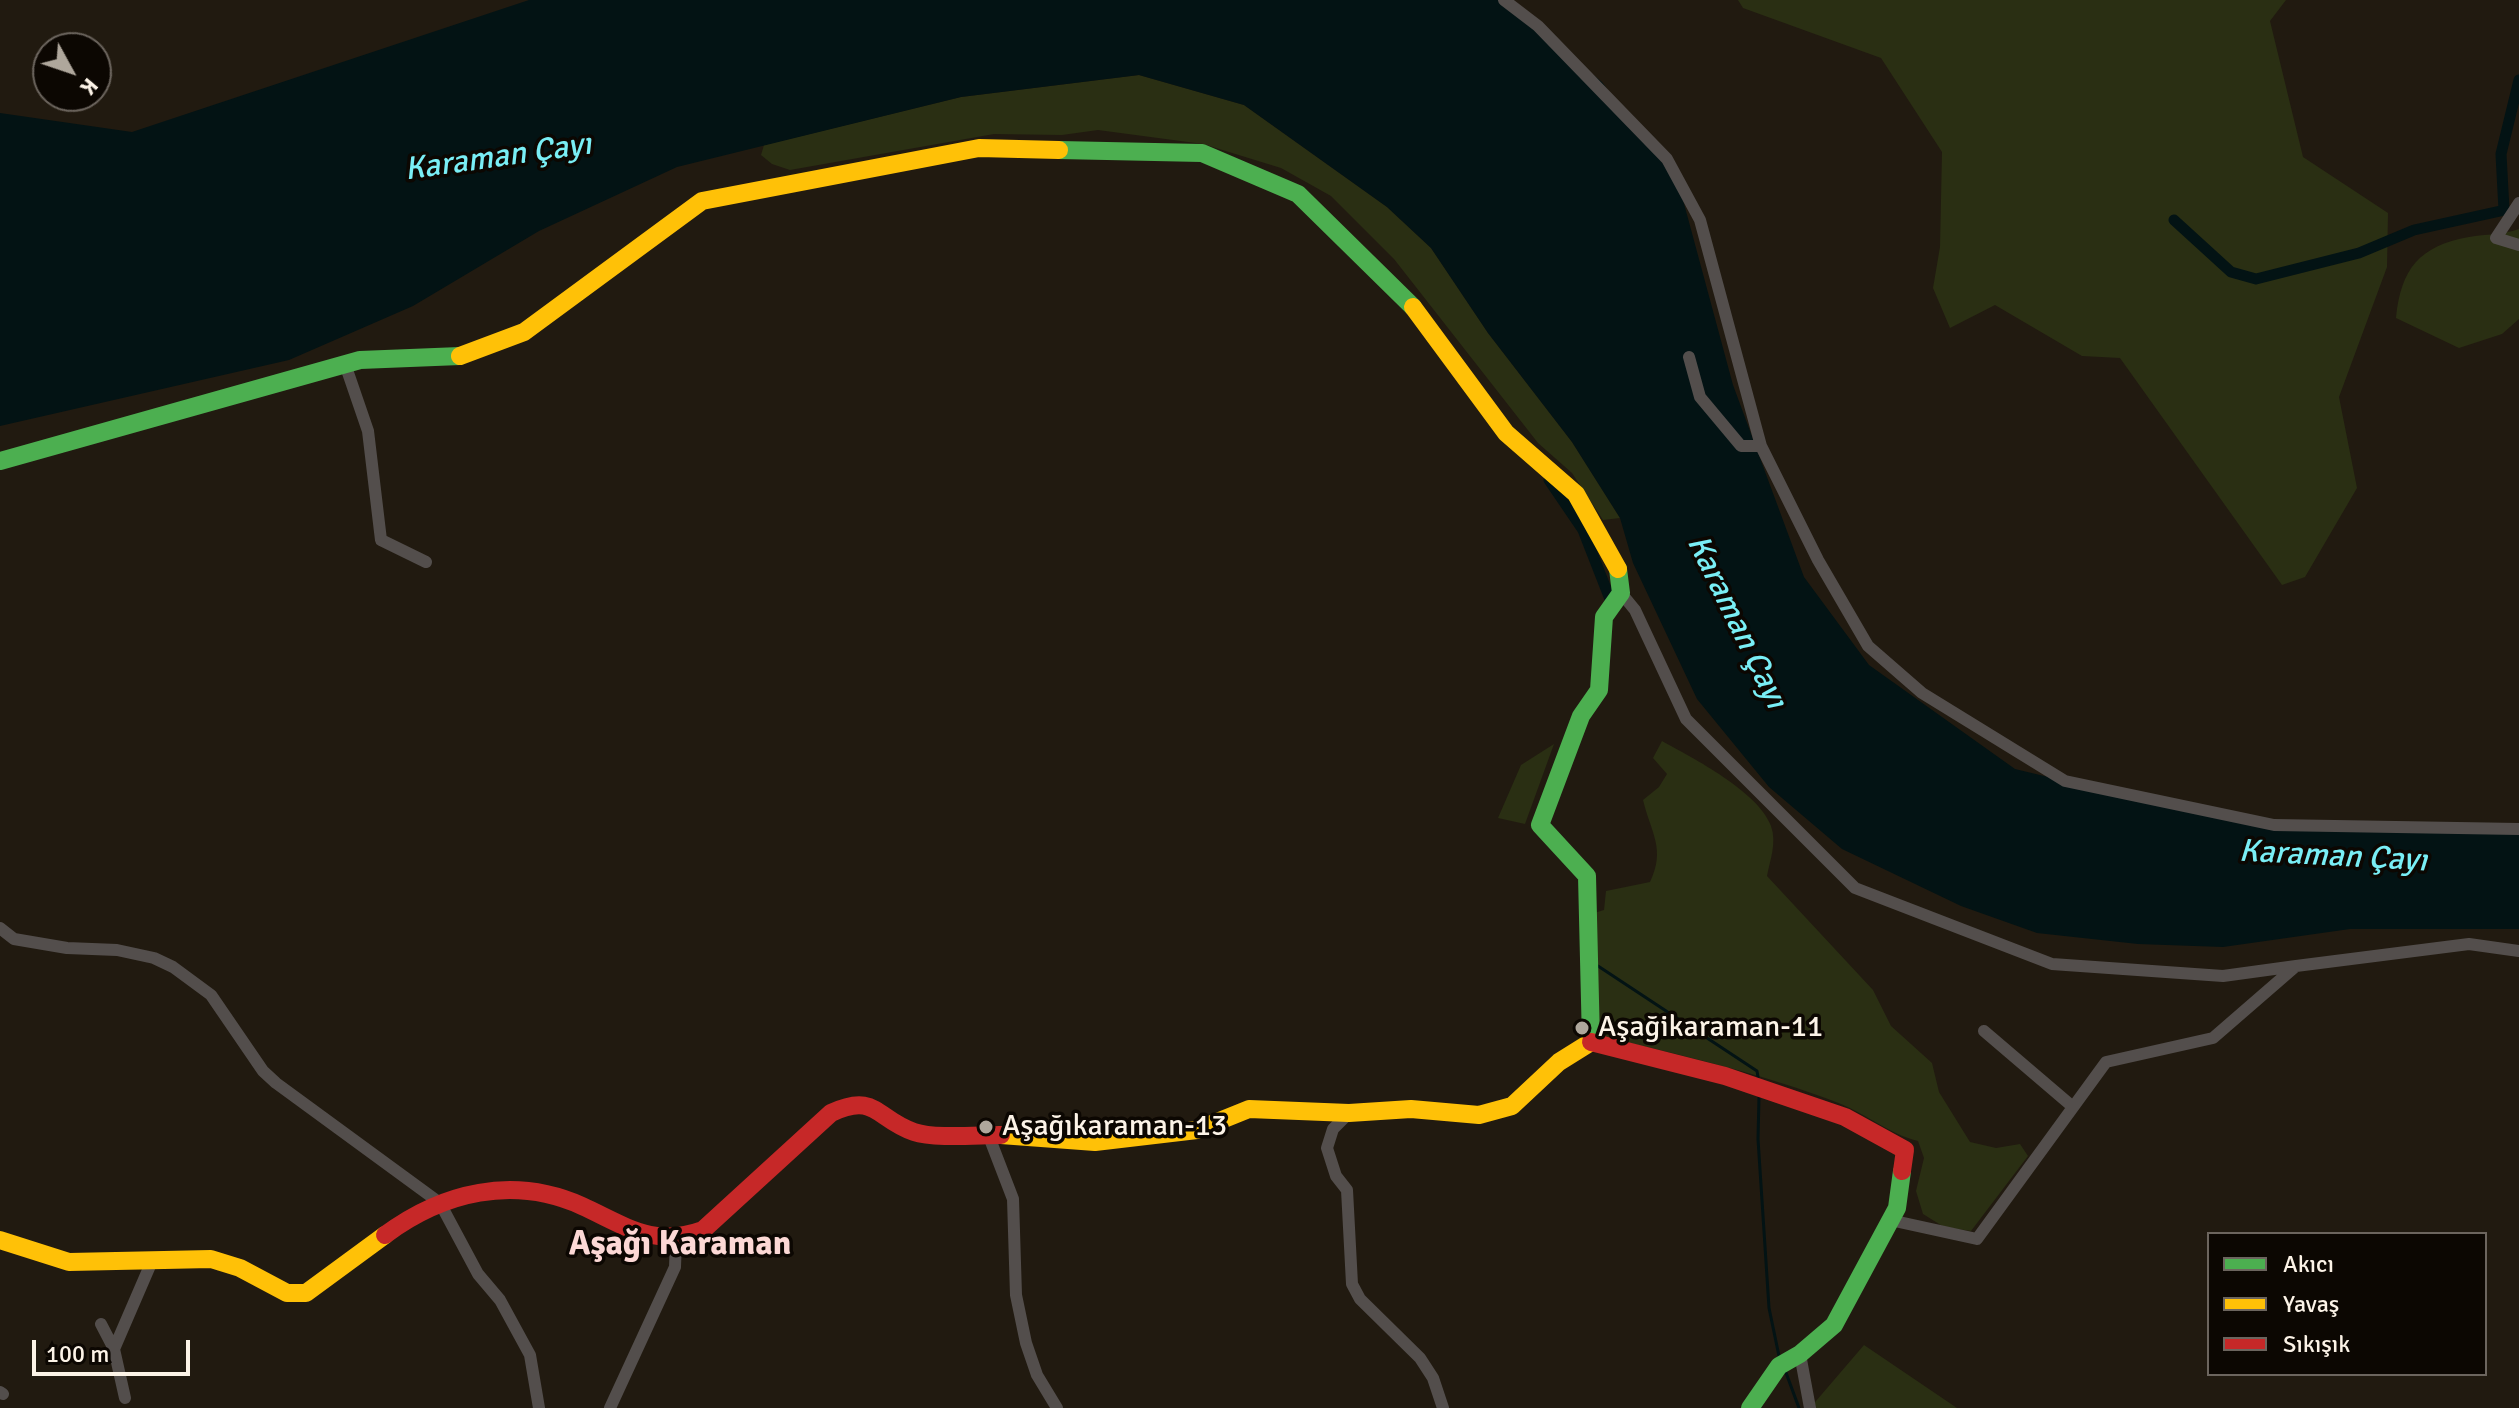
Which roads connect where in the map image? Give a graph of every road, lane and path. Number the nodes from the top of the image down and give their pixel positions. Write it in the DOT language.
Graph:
graph roads {
  1 [pos="1504,0"];
  2 [pos="2519,203"];
  3 [pos="2519,245"];
  4 [pos="1689,357"];
  5 [pos="345,364"];
  6 [pos="1761,446"];
  7 [pos="0,461"];
  8 [pos="426,562"];
  9 [pos="1621,593"];
  10 [pos="2519,829"];
  11 [pos="0,928"];
  12 [pos="2519,951"];
  13 [pos="2296,966"];
  14 [pos="1984,1031"];
  15 [pos="1591,1042"];
  16 [pos="2073,1107"];
  17 [pos="1349,1113"];
  18 [pos="988,1134"];
  19 [pos="440,1203"];
  20 [pos="1890,1220"];
  21 [pos="0,1240"];
  22 [pos="676,1240"];
  23 [pos="152,1261"];
  24 [pos="101,1324"];
  25 [pos="114,1349"];
  26 [pos="1800,1354"];
  27 [pos="125,1398"];
  28 [pos="539,1408"];
  29 [pos="610,1408"];
  30 [pos="1057,1408"];
  31 [pos="1443,1408"];
  32 [pos="1750,1408"];
  33 [pos="1810,1408"];
  1 -- 6 [label="street"];
  2 -- 3 [label="street"];
  4 -- 6 [label="street"];
  5 -- 7 [label="street"];
  5 -- 8 [label="street"];
  5 -- 9 [label="street"];
  6 -- 10 [label="street"];
  9 -- 13 [label="street"];
  9 -- 15 [label="street"];
  11 -- 19 [label="street"];
  12 -- 13 [label="street"];
  13 -- 16 [label="street"];
  14 -- 16 [label="street"];
  15 -- 17 [label="street"];
  15 -- 20 [label="street"];
  16 -- 20 [label="street"];
  17 -- 18 [label="street"];
  17 -- 31 [label="street"];
  18 -- 22 [label="street"];
  18 -- 30 [label="street"];
  19 -- 22 [label="street"];
  19 -- 23 [label="street"];
  19 -- 28 [label="street"];
  20 -- 26 [label="street"];
  21 -- 23 [label="street"];
  22 -- 29 [label="street"];
  23 -- 25 [label="street"];
  24 -- 25 [label="street"];
  25 -- 27 [label="street"];
  26 -- 32 [label="street"];
  26 -- 33 [label="street"];
}
